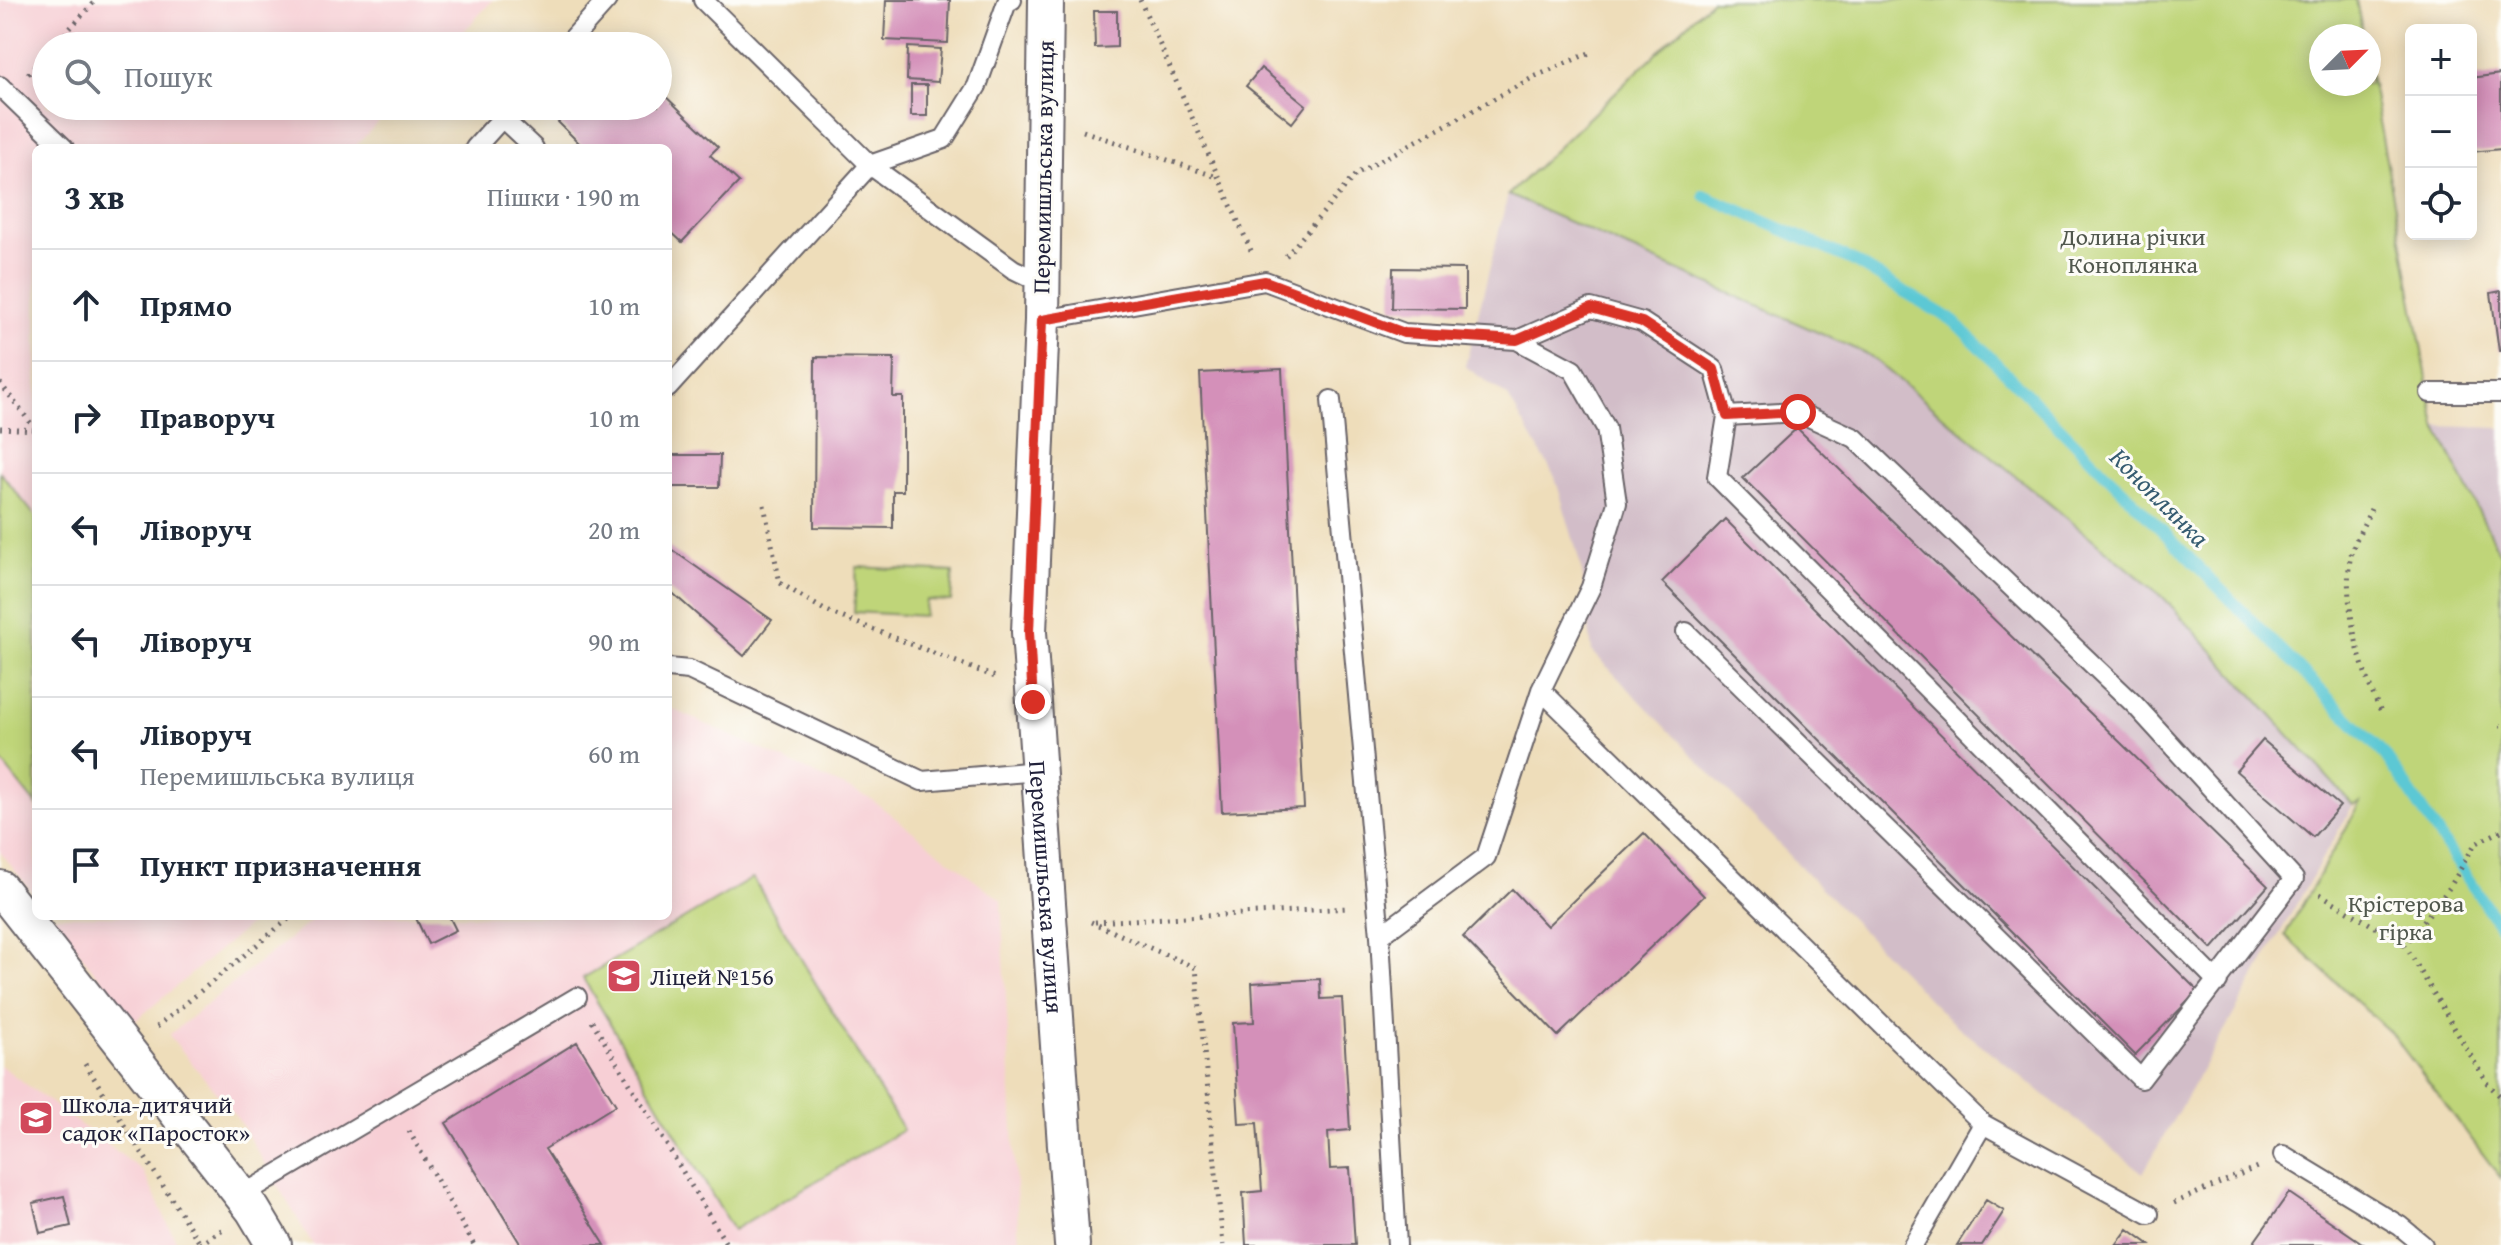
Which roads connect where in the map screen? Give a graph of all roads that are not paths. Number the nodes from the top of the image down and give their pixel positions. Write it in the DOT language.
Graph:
graph roads {
  1 [pos="607,0"];
  2 [pos="703,0"];
  3 [pos="1012,0"];
  4 [pos="1046,0"];
  5 [pos="578,32"];
  6 [pos="0,86"];
  7 [pos="32,117"];
  8 [pos="35,120"];
  9 [pos="501,120"];
  10 [pos="514,120"];
  11 [pos="60,144"];
  12 [pos="479,144"];
  13 [pos="531,144"];
  14 [pos="870,165"];
  15 [pos="1042,283"];
  16 [pos="1042,320"];
  17 [pos="1517,340"];
  18 [pos="672,384"];
  19 [pos="2430,393"];
  20 [pos="2501,393"];
  21 [pos="1331,400"];
  22 [pos="1727,416"];
  23 [pos="1686,632"];
  24 [pos="672,668"];
  25 [pos="1541,690"];
  26 [pos="1038,771"];
  27 [pos="0,888"];
  28 [pos="1380,936"];
  29 [pos="2218,982"];
  30 [pos="577,997"];
  31 [pos="1983,1124"];
  32 [pos="2283,1155"];
  33 [pos="242,1195"];
  34 [pos="2149,1214"];
  35 [pos="274,1245"];
  36 [pos="1072,1245"];
  37 [pos="1397,1245"];
  38 [pos="1913,1245"];
  39 [pos="2423,1245"];
  1 -- 5 [label="lane"];
  2 -- 14 [label="lane"];
  3 -- 14 [label="lane"];
  4 -- 15 [label="street, Перемишльська вулиця"];
  6 -- 7 [label="lane"];
  8 -- 11 [label="lane"];
  9 -- 12 [label="lane"];
  10 -- 13 [label="lane"];
  14 -- 15 [label="lane"];
  14 -- 18 [label="lane"];
  15 -- 16 [label="street, Перемишльська вулиця"];
  16 -- 17 [label="lane"];
  16 -- 26 [label="street, Перемишльська вулиця"];
  17 -- 22 [label="lane"];
  17 -- 25 [label="lane"];
  19 -- 20 [label="lane"];
  21 -- 28 [label="lane"];
  22 -- 29 [label="lane"];
  22 -- 29 [label="lane"];
  23 -- 29 [label="lane"];
  24 -- 26 [label="lane"];
  25 -- 28 [label="lane"];
  25 -- 31 [label="lane"];
  26 -- 36 [label="street, Перемишльська вулиця"];
  27 -- 33 [label="street"];
  28 -- 37 [label="lane"];
  30 -- 33 [label="lane"];
  31 -- 34 [label="lane"];
  31 -- 38 [label="lane"];
  32 -- 39 [label="lane"];
  33 -- 35 [label="street"];
}
